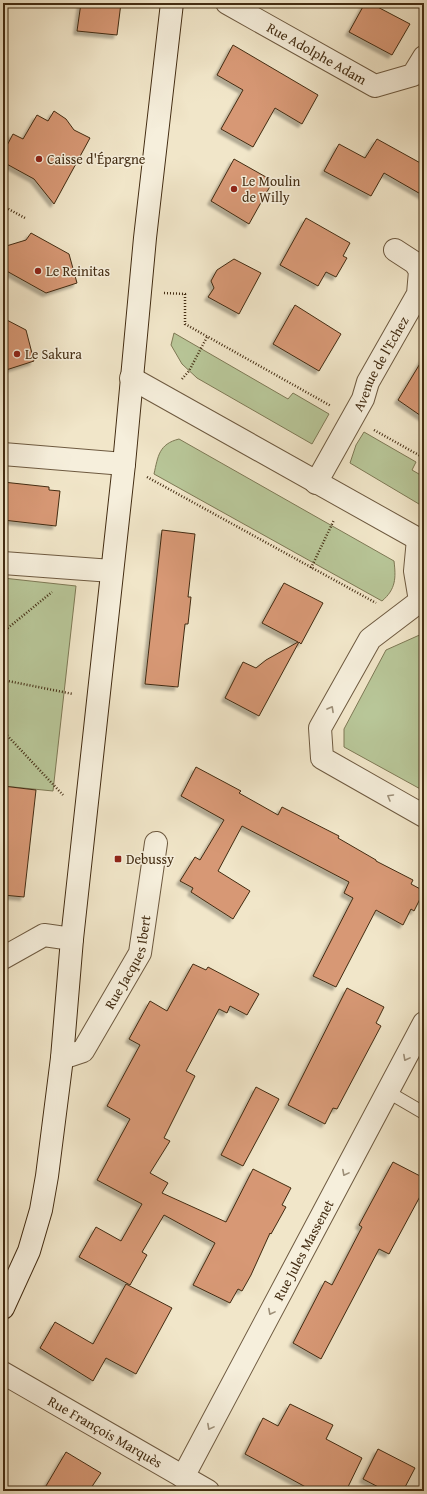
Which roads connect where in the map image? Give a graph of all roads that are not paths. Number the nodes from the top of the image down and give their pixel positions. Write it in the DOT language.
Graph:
graph roads {
  1 [pos="172,3"];
  2 [pos="227,3"];
  3 [pos="424,57"];
  4 [pos="395,250"];
  5 [pos="131,378"];
  6 [pos="3,454"];
  7 [pos="124,464"];
  8 [pos="316,482"];
  9 [pos="421,537"];
  10 [pos="3,563"];
  11 [pos="112,571"];
  12 [pos="422,603"];
  13 [pos="424,816"];
  14 [pos="156,843"];
  15 [pos="72,939"];
  16 [pos="3,958"];
  17 [pos="424,1023"];
  18 [pos="62,1058"];
  19 [pos="388,1092"];
  20 [pos="424,1113"];
  21 [pos="3,1308"];
  22 [pos="3,1373"];
  23 [pos="183,1477"];
  24 [pos="208,1491"];
  1 -- 5 [label="street"];
  2 -- 3 [label="street, Rue Adolphe Adam"];
  4 -- 8 [label="street, Avenue de l'Echez"];
  5 -- 7 [label="street"];
  5 -- 8 [label="street"];
  6 -- 7 [label="street"];
  7 -- 11 [label="street"];
  8 -- 9 [label="street"];
  9 -- 12 [label="street"];
  10 -- 11 [label="street"];
  11 -- 15 [label="street"];
  13 -- 12 [label="street, one-way"];
  14 -- 18 [label="street, Rue Jacques Ibert"];
  15 -- 16 [label="street"];
  15 -- 18 [label="street"];
  17 -- 19 [label="street, Rue Jules Massenet, one-way"];
  18 -- 21 [label="street"];
  19 -- 20 [label="lane"];
  19 -- 23 [label="street, Rue Jules Massenet, one-way"];
  22 -- 23 [label="street, Rue François Marquès"];
  23 -- 24 [label="street, Rue François Marquès"];
}
